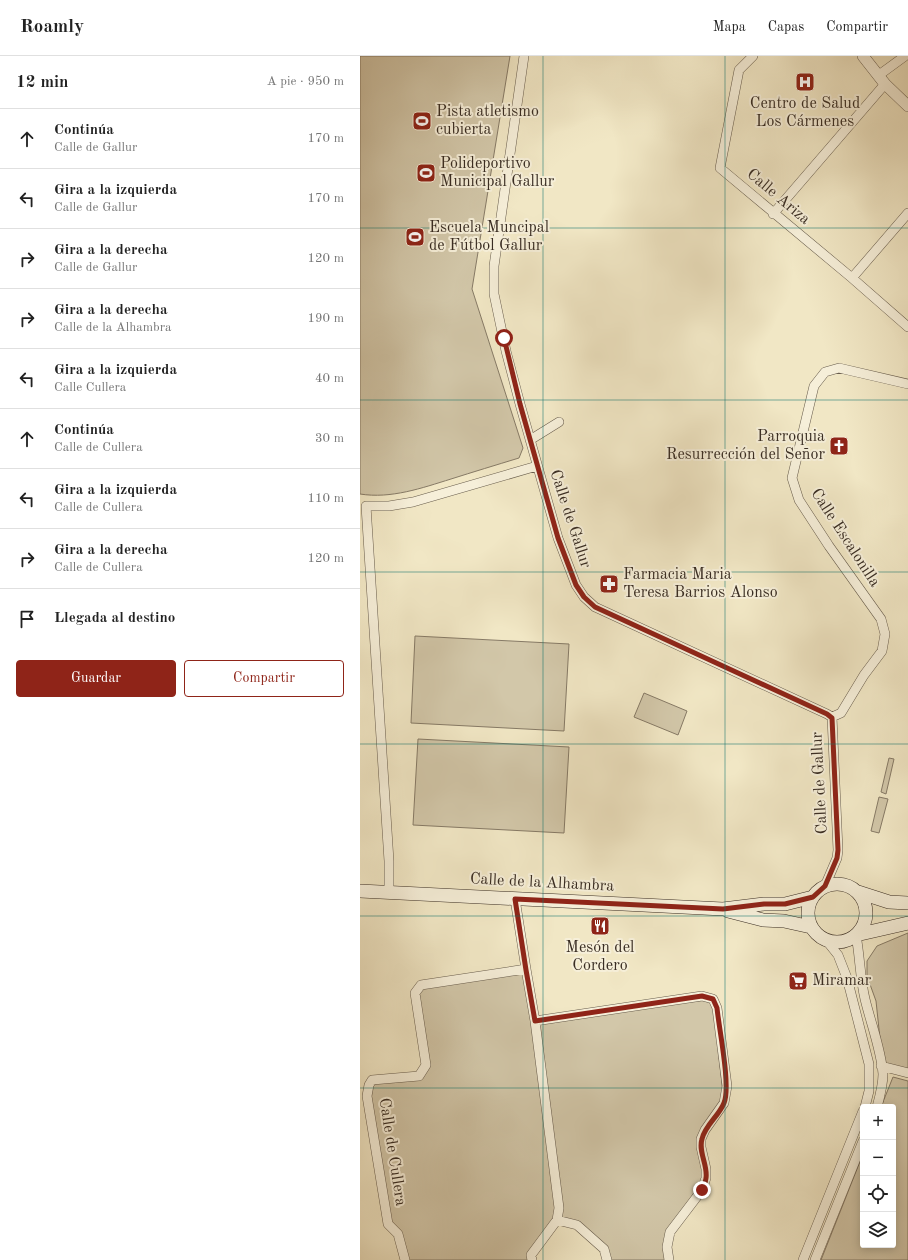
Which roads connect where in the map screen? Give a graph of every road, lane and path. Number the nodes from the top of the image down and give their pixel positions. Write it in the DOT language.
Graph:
graph roads {
  1 [pos="524,56"];
  2 [pos="753,56"];
  3 [pos="863,56"];
  4 [pos="905,56"];
  5 [pos="882,79"];
  6 [pos="908,106"];
  7 [pos="908,213"];
  8 [pos="774,214"];
  9 [pos="852,278"];
  10 [pos="908,327"];
  11 [pos="908,384"];
  12 [pos="559,422"];
  13 [pos="530,440"];
  14 [pos="537,466"];
  15 [pos="363,505"];
  16 [pos="832,718"];
  17 [pos="825,886"];
  18 [pos="360,891"];
  19 [pos="389,892"];
  20 [pos="858,892"];
  21 [pos="813,897"];
  22 [pos="515,899"];
  23 [pos="908,903"];
  24 [pos="723,909"];
  25 [pos="908,924"];
  26 [pos="811,927"];
  27 [pos="856,935"];
  28 [pos="826,940"];
  29 [pos="526,970"];
  30 [pos="535,1021"];
  31 [pos="881,1066"];
  32 [pos="908,1073"];
  33 [pos="865,1104"];
  34 [pos="878,1104"];
  35 [pos="860,1118"];
  36 [pos="860,1149"];
  37 [pos="557,1220"];
  38 [pos="405,1260"];
  39 [pos="532,1260"];
  40 [pos="606,1260"];
  41 [pos="669,1260"];
  42 [pos="803,1260"];
  43 [pos="816,1260"];
  1 -- 13 [label="street, Calle de Gallur"];
  2 -- 8 [label="street, Calle Ariza"];
  3 -- 5 [label="street"];
  4 -- 5 [label="street"];
  5 -- 6 [label="street"];
  5 -- 8 [label="street"];
  7 -- 9 [label="street"];
  8 -- 9 [label="street, Calle Ariza"];
  9 -- 10 [label="street, Calle Ariza"];
  11 -- 16 [label="street, Calle Escalonilla"];
  12 -- 13 [label="street"];
  13 -- 14 [label="street, Calle de Gallur"];
  14 -- 15 [label="street"];
  14 -- 16 [label="street, Calle de Gallur"];
  15 -- 19 [label="street"];
  16 -- 17 [label="street, Calle de Gallur"];
  17 -- 20 [label="main road"];
  17 -- 21 [label="main road"];
  18 -- 19 [label="main road, Calle de la Alhambra"];
  19 -- 22 [label="main road, Calle de la Alhambra"];
  20 -- 23 [label="main road"];
  20 -- 27 [label="main road"];
  21 -- 24 [label="main road, Calle de la Alhambra"];
  21 -- 26 [label="main road"];
  22 -- 24 [label="main road, Calle de la Alhambra"];
  22 -- 29 [label="street"];
  24 -- 26 [label="main road, Calle de la Alhambra"];
  25 -- 27 [label="main road"];
  26 -- 28 [label="main road"];
  27 -- 28 [label="main road"];
  27 -- 31 [label="street"];
  28 -- 33 [label="street"];
  29 -- 30 [label="street"];
  29 -- 38 [label="street, Calle de Cullera"];
  30 -- 37 [label="street"];
  30 -- 41 [label="street"];
  31 -- 32 [label="street"];
  31 -- 34 [label="street"];
  35 -- 42 [label="street"];
  36 -- 43 [label="street"];
  37 -- 39 [label="street"];
  37 -- 40 [label="street"];
}
